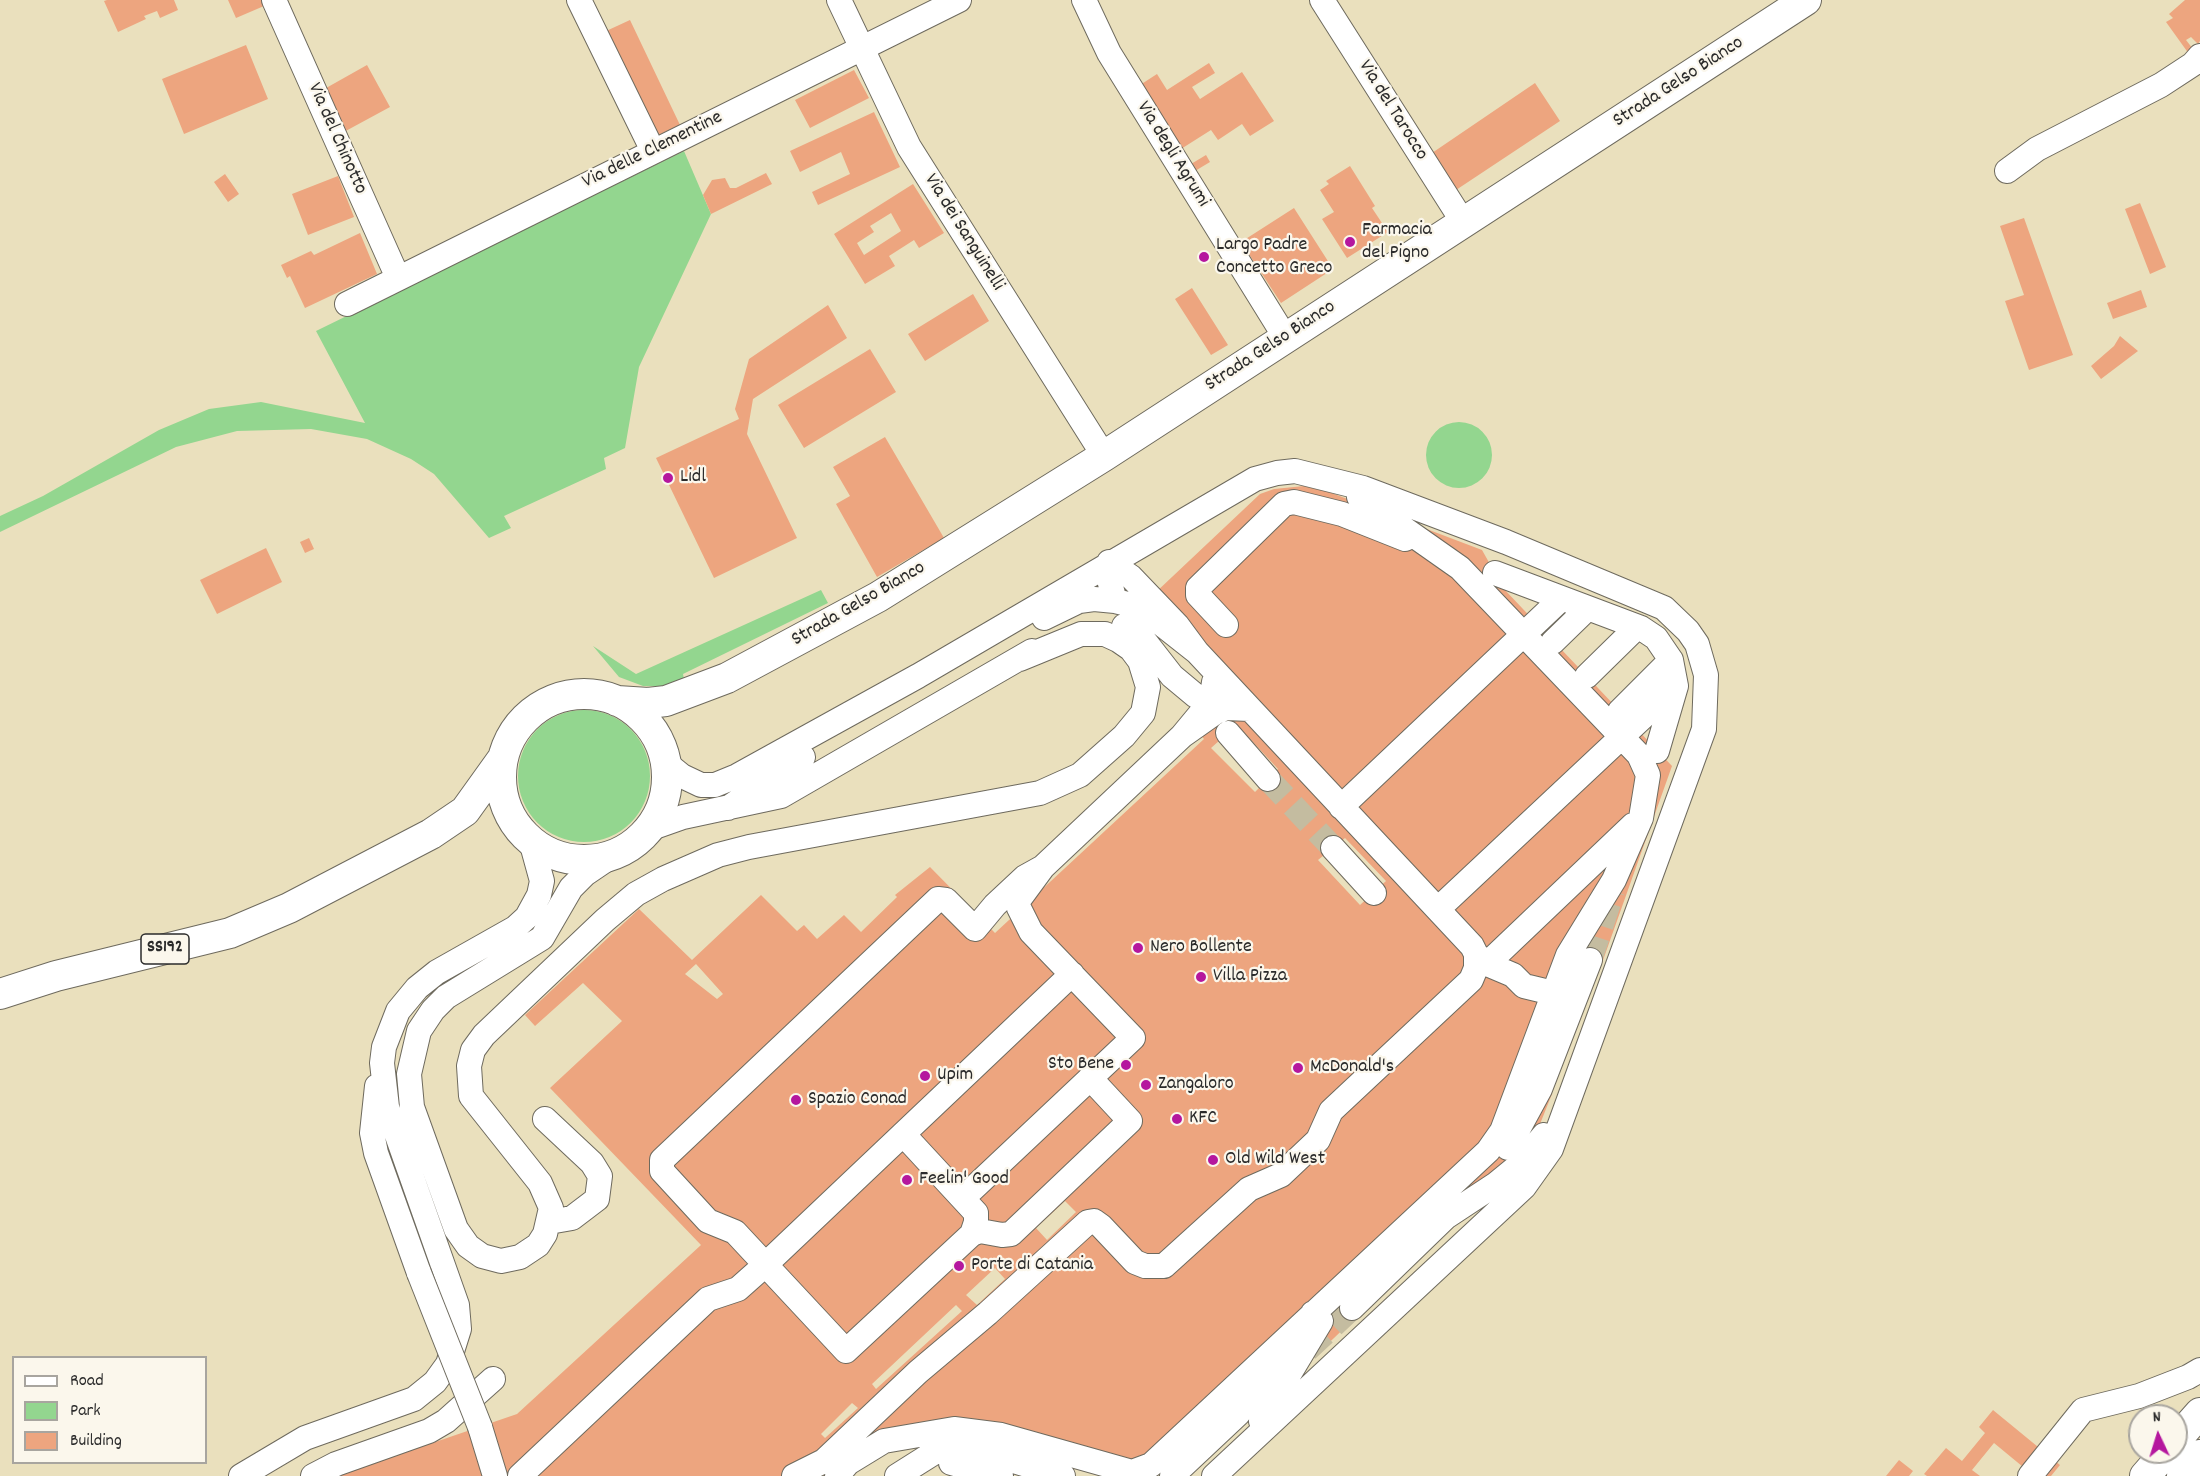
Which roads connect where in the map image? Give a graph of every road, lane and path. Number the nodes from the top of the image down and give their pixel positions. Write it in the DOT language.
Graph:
graph roads {
  1 [pos="274,0"];
  2 [pos="579,0"];
  3 [pos="839,0"];
  4 [pos="959,0"];
  5 [pos="1084,0"];
  6 [pos="1322,0"];
  7 [pos="1806,0"];
  8 [pos="862,48"];
  9 [pos="2200,56"];
  10 [pos="653,151"];
  11 [pos="2007,171"];
  12 [pos="1463,222"];
  13 [pos="398,278"];
  14 [pos="347,304"];
  15 [pos="1285,337"];
  16 [pos="1104,456"];
  17 [pos="1320,476"];
  18 [pos="1437,554"];
  19 [pos="1109,562"];
  20 [pos="1495,573"];
  21 [pos="1561,599"];
  22 [pos="1116,601"];
  23 [pos="1587,609"];
  24 [pos="1226,625"];
  25 [pos="1637,627"];
  26 [pos="1553,642"];
  27 [pos="1197,652"];
  28 [pos="1020,659"];
  29 [pos="1671,660"];
  30 [pos="1213,671"];
  31 [pos="1587,676"];
  32 [pos="727,678"];
  33 [pos="1676,686"];
  34 [pos="1196,696"];
  35 [pos="1705,699"];
  36 [pos="617,701"];
  37 [pos="1250,710"];
  38 [pos="1620,711"];
  39 [pos="1228,733"];
  40 [pos="1182,736"];
  41 [pos="1657,752"];
  42 [pos="664,757"];
  43 [pos="502,758"];
  44 [pos="1268,779"];
  45 [pos="1341,807"];
  46 [pos="728,808"];
  47 [pos="1641,818"];
  48 [pos="649,829"];
  49 [pos="431,834"];
  50 [pos="528,838"];
  51 [pos="1333,848"];
  52 [pos="613,855"];
  53 [pos="1043,867"];
  54 [pos="1614,880"];
  55 [pos="1374,893"];
  56 [pos="1438,909"];
  57 [pos="984,921"];
  58 [pos="1031,932"];
  59 [pos="1628,937"];
  60 [pos="1482,959"];
  61 [pos="1590,960"];
  62 [pos="1072,974"];
  63 [pos="1552,993"];
  64 [pos="0,994"];
  65 [pos="382,1063"];
  66 [pos="1090,1078"];
  67 [pos="545,1119"];
  68 [pos="903,1134"];
  69 [pos="1438,1196"];
  70 [pos="963,1198"];
  71 [pos="549,1222"];
  72 [pos="972,1234"];
  73 [pos="765,1265"];
  74 [pos="1352,1308"];
  75 [pos="1313,1312"];
  76 [pos="1280,1345"];
  77 [pos="2200,1370"];
  78 [pos="493,1379"];
  79 [pos="2200,1413"];
  80 [pos="2188,1426"];
  81 [pos="2200,1455"];
  82 [pos="2156,1464"];
  83 [pos="867,1466"];
  84 [pos="906,1469"];
  85 [pos="241,1476"];
  86 [pos="313,1476"];
  87 [pos="495,1476"];
  88 [pos="520,1476"];
  89 [pos="794,1476"];
  90 [pos="837,1476"];
  91 [pos="1001,1476"];
  92 [pos="1063,1476"];
  93 [pos="1172,1476"];
  94 [pos="1206,1476"];
  95 [pos="1214,1476"];
  96 [pos="2030,1476"];
  97 [pos="2145,1476"];
  98 [pos="2182,1476"];
  1 -- 13 [label="street, Via del Chinotto"];
  2 -- 10 [label="street"];
  3 -- 8 [label="street, Via dei Sanguinelli"];
  4 -- 8 [label="street, Via delle Clementine"];
  5 -- 15 [label="street, Via degli Agrumi"];
  6 -- 12 [label="street, Via del Tarocco"];
  7 -- 12 [label="main road, Strada Gelso Bianco"];
  8 -- 10 [label="street, Via delle Clementine"];
  8 -- 16 [label="street, Via dei Sanguinelli"];
  9 -- 11 [label="street"];
  10 -- 13 [label="street, Via delle Clementine"];
  12 -- 15 [label="main road, Strada Gelso Bianco"];
  13 -- 14 [label="street, Via delle Clementine"];
  15 -- 16 [label="main road, Strada Gelso Bianco"];
  16 -- 32 [label="main road, Strada Gelso Bianco"];
  17 -- 18 [label="street"];
  17 -- 19 [label="street"];
  17 -- 35 [label="street"];
  18 -- 24 [label="street"];
  18 -- 47 [label="street"];
  19 -- 22 [label="street"];
  19 -- 27 [label="street"];
  19 -- 42 [label="street"];
  20 -- 21 [label="street"];
  21 -- 23 [label="street"];
  21 -- 45 [label="street"];
  22 -- 27 [label="street"];
  22 -- 46 [label="street"];
  23 -- 25 [label="street"];
  23 -- 26 [label="street"];
  25 -- 29 [label="street"];
  25 -- 31 [label="street"];
  27 -- 30 [label="street"];
  28 -- 34 [label="street"];
  28 -- 46 [label="street"];
  28 -- 71 [label="street"];
  29 -- 33 [label="street"];
  29 -- 38 [label="street"];
  30 -- 37 [label="street"];
  30 -- 40 [label="street"];
  32 -- 36 [label="main road, Strada Gelso Bianco"];
  32 -- 42 [label="main road, Strada Gelso Bianco"];
  33 -- 41 [label="street"];
  33 -- 56 [label="street"];
  35 -- 54 [label="street"];
  35 -- 59 [label="street"];
  36 -- 42 [label="main road"];
  36 -- 43 [label="main road"];
  37 -- 40 [label="street"];
  37 -- 45 [label="street"];
  39 -- 44 [label="street"];
  40 -- 53 [label="street"];
  42 -- 48 [label="main road"];
  43 -- 49 [label="main road"];
  43 -- 50 [label="main road"];
  45 -- 56 [label="street"];
  46 -- 48 [label="street"];
  47 -- 54 [label="street"];
  47 -- 60 [label="street"];
  48 -- 52 [label="main road"];
  49 -- 50 [label="main road"];
  49 -- 64 [label="main road, SS192"];
  50 -- 52 [label="main road"];
  50 -- 65 [label="street"];
  51 -- 55 [label="street"];
  52 -- 71 [label="street"];
  53 -- 57 [label="street"];
  53 -- 58 [label="street"];
  54 -- 63 [label="street"];
  56 -- 60 [label="street"];
  57 -- 58 [label="street"];
  57 -- 73 [label="street"];
  58 -- 62 [label="street"];
  59 -- 74 [label="street"];
  59 -- 95 [label="street"];
  60 -- 63 [label="street"];
  60 -- 89 [label="street"];
  61 -- 69 [label="street"];
  62 -- 66 [label="street"];
  62 -- 68 [label="street"];
  63 -- 69 [label="street"];
  65 -- 85 [label="street"];
  65 -- 87 [label="street, bridge"];
  66 -- 70 [label="street"];
  66 -- 72 [label="street"];
  67 -- 71 [label="street"];
  68 -- 70 [label="street"];
  68 -- 73 [label="street"];
  69 -- 75 [label="street"];
  70 -- 72 [label="street"];
  72 -- 73 [label="street"];
  73 -- 88 [label="street"];
  75 -- 76 [label="street"];
  75 -- 94 [label="street"];
  76 -- 90 [label="street"];
  76 -- 93 [label="street"];
  77 -- 96 [label="street"];
  78 -- 86 [label="street"];
  79 -- 80 [label="main road"];
  81 -- 98 [label="main road"];
  82 -- 97 [label="main road"];
  83 -- 84 [label="street"];
  84 -- 91 [label="street"];
  84 -- 92 [label="street"];
}
